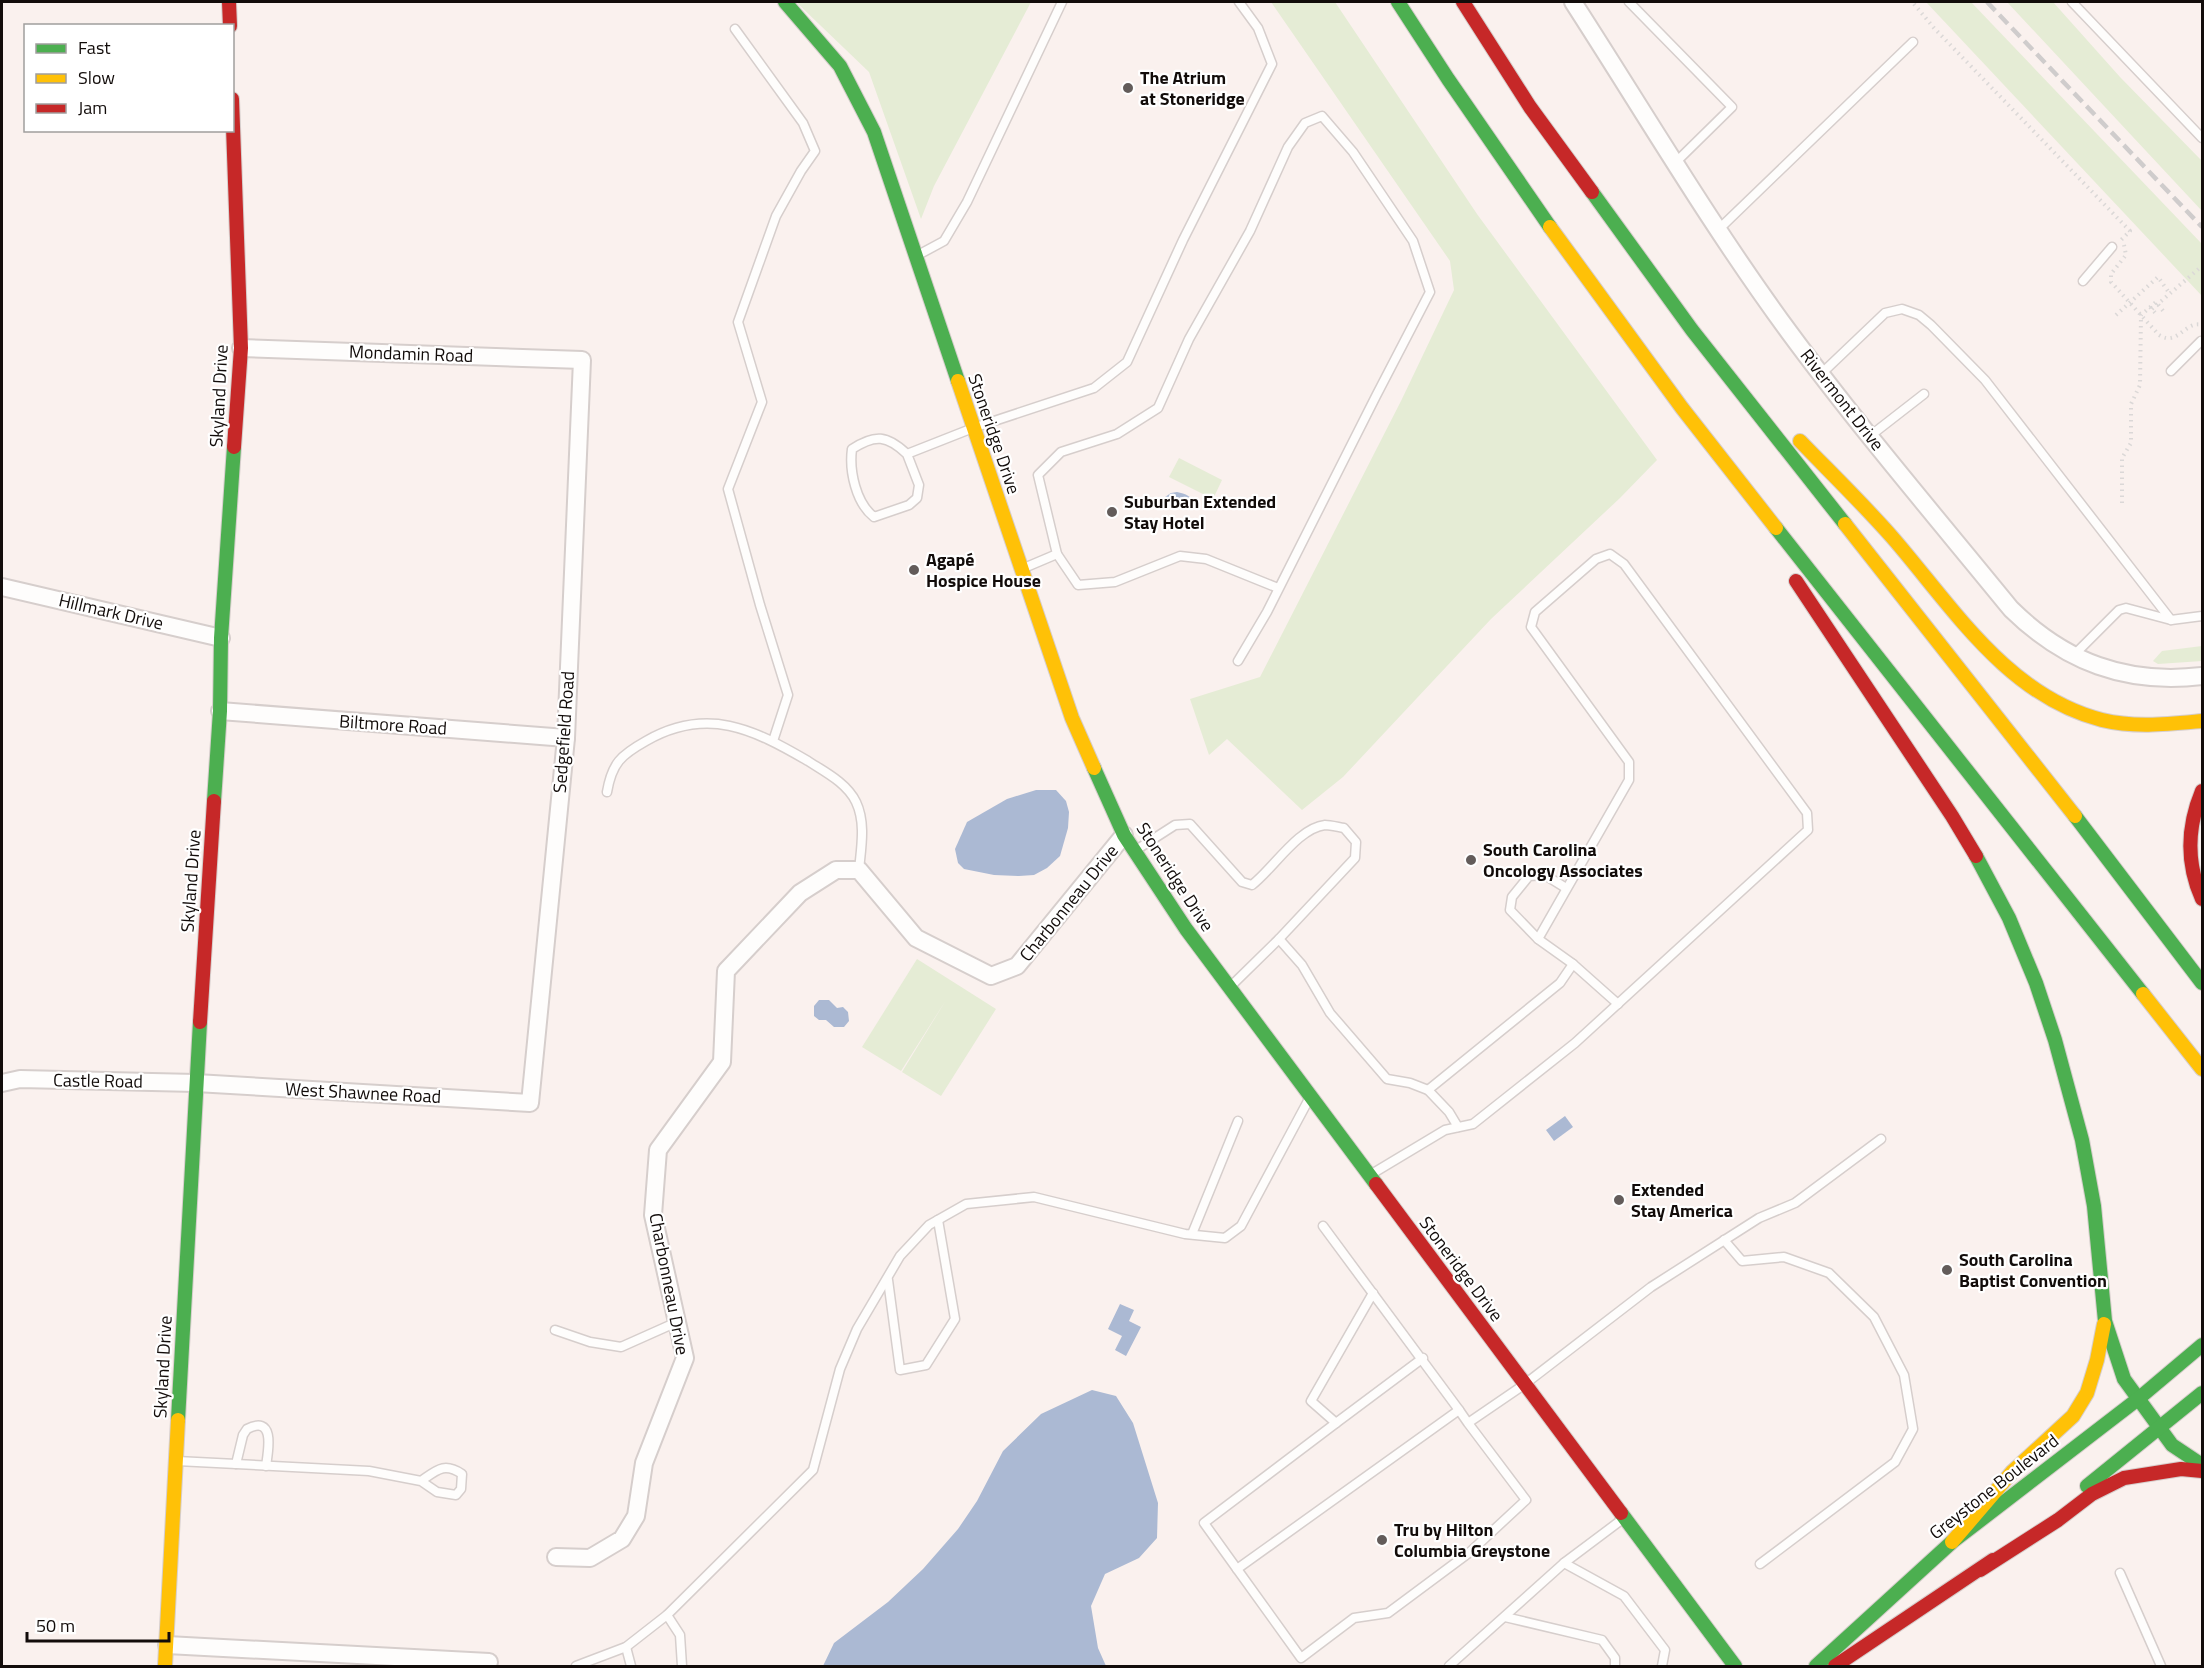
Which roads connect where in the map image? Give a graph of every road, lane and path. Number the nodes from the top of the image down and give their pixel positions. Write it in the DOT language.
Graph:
graph roads {
  1 [pos="229,2"];
  2 [pos="785,2"];
  3 [pos="1062,2"];
  4 [pos="1239,2"];
  5 [pos="1398,2"];
  6 [pos="1463,2"];
  7 [pos="1573,2"];
  8 [pos="1629,2"];
  9 [pos="2072,2"];
  10 [pos="1914,4"];
  11 [pos="230,24"];
  12 [pos="735,29"];
  13 [pos="1913,42"];
  14 [pos="233,132"];
  15 [pos="2202,138"];
  16 [pos="1675,163"];
  17 [pos="1718,230"];
  18 [pos="2112,247"];
  19 [pos="915,256"];
  20 [pos="2202,266"];
  21 [pos="2083,281"];
  22 [pos="2170,294"];
  23 [pos="2128,303"];
  24 [pos="2158,304"];
  25 [pos="2150,307"];
  26 [pos="2116,315"];
  27 [pos="2141,315"];
  28 [pos="2202,325"];
  29 [pos="1692,330"];
  30 [pos="2201,340"];
  31 [pos="241,348"];
  32 [pos="582,360"];
  33 [pos="2171,371"];
  34 [pos="1821,374"];
  35 [pos="1924,394"];
  36 [pos="1682,408"];
  37 [pos="973,428"];
  38 [pos="1870,436"];
  39 [pos="907,454"];
  40 [pos="2122,503"];
  41 [pos="1057,554"];
  42 [pos="1021,570"];
  43 [pos="2,586"];
  44 [pos="1278,588"];
  45 [pos="2202,616"];
  46 [pos="2171,620"];
  47 [pos="221,638"];
  48 [pos="2073,656"];
  49 [pos="1238,661"];
  50 [pos="2202,676"];
  51 [pos="220,711"];
  52 [pos="2202,722"];
  53 [pos="566,738"];
  54 [pos="772,741"];
  55 [pos="2202,791"];
  56 [pos="607,792"];
  57 [pos="1124,835"];
  58 [pos="1135,851"];
  59 [pos="859,870"];
  60 [pos="1566,888"];
  61 [pos="2202,899"];
  62 [pos="1279,939"];
  63 [pos="1538,939"];
  64 [pos="1573,964"];
  65 [pos="2202,983"];
  66 [pos="1230,987"];
  67 [pos="1618,1004"];
  68 [pos="2202,1069"];
  69 [pos="2,1083"];
  70 [pos="196,1083"];
  71 [pos="1428,1090"];
  72 [pos="1311,1096"];
  73 [pos="530,1103"];
  74 [pos="1238,1121"];
  75 [pos="1458,1127"];
  76 [pos="1881,1139"];
  77 [pos="1370,1176"];
  78 [pos="938,1220"];
  79 [pos="1323,1226"];
  80 [pos="1192,1234"];
  81 [pos="1724,1240"];
  82 [pos="888,1279"];
  83 [pos="1373,1293"];
  84 [pos="2105,1321"];
  85 [pos="677,1322"];
  86 [pos="555,1330"];
  87 [pos="2202,1345"];
  88 [pos="1423,1358"];
  89 [pos="1525,1384"];
  90 [pos="2202,1393"];
  91 [pos="2138,1399"];
  92 [pos="1459,1410"];
  93 [pos="1336,1423"];
  94 [pos="1468,1423"];
  95 [pos="2160,1429"];
  96 [pos="176,1461"];
  97 [pos="236,1464"];
  98 [pos="2202,1465"];
  99 [pos="266,1466"];
  100 [pos="2202,1471"];
  101 [pos="421,1481"];
  102 [pos="1624,1517"];
  103 [pos="1952,1542"];
  104 [pos="556,1557"];
  105 [pos="1564,1563"];
  106 [pos="1760,1564"];
  107 [pos="1237,1569"];
  108 [pos="1980,1570"];
  109 [pos="2120,1573"];
  110 [pos="667,1615"];
  111 [pos="1505,1617"];
  112 [pos="166,1645"];
  113 [pos="626,1647"];
  114 [pos="489,1662"];
  115 [pos="165,1666"];
  116 [pos="576,1666"];
  117 [pos="632,1666"];
  118 [pos="682,1666"];
  119 [pos="1449,1666"];
  120 [pos="1615,1666"];
  121 [pos="1662,1666"];
  122 [pos="1735,1666"];
  123 [pos="1816,1666"];
  124 [pos="1835,1666"];
  125 [pos="2161,1666"];
  1 -- 11 [label="main road"];
  2 -- 19 [label="main road, Stoneridge Drive"];
  3 -- 19 [label="lane"];
  4 -- 37 [label="lane"];
  5 -- 36 [label="main road"];
  6 -- 29 [label="main road"];
  7 -- 16 [label="street, Rivermont Drive"];
  8 -- 16 [label="lane"];
  9 -- 15 [label="lane"];
  10 -- 23 [label="path"];
  12 -- 54 [label="lane"];
  13 -- 17 [label="lane"];
  14 -- 31 [label="main road, Skyland Drive"];
  16 -- 17 [label="street, Rivermont Drive"];
  17 -- 34 [label="street, Rivermont Drive"];
  18 -- 21 [label="lane"];
  19 -- 37 [label="main road, Stoneridge Drive"];
  20 -- 22 [label="path, bridge"];
  22 -- 23 [label="path"];
  22 -- 24 [label="path, bridge"];
  23 -- 26 [label="path"];
  23 -- 27 [label="path"];
  24 -- 25 [label="path, bridge"];
  24 -- 25 [label="path"];
  25 -- 27 [label="path"];
  27 -- 28 [label="path"];
  27 -- 40 [label="path"];
  29 -- 52 [label="main road"];
  29 -- 65 [label="main road"];
  30 -- 33 [label="lane"];
  31 -- 32 [label="street, Mondamin Road"];
  31 -- 47 [label="main road, Skyland Drive"];
  32 -- 53 [label="street, Sedgefield Road"];
  34 -- 38 [label="street, Rivermont Drive"];
  34 -- 46 [label="lane"];
  35 -- 38 [label="lane"];
  36 -- 68 [label="main road"];
  36 -- 84 [label="main road"];
  37 -- 39 [label="lane"];
  37 -- 42 [label="main road, Stoneridge Drive"];
  38 -- 48 [label="street, Rivermont Drive"];
  39 -- 39 [label="lane"];
  41 -- 42 [label="lane"];
  41 -- 44 [label="lane"];
  41 -- 44 [label="lane"];
  42 -- 57 [label="main road, Stoneridge Drive"];
  43 -- 47 [label="street, Hillmark Drive"];
  44 -- 49 [label="lane"];
  45 -- 46 [label="lane"];
  46 -- 48 [label="lane"];
  47 -- 51 [label="main road, Skyland Drive"];
  48 -- 50 [label="street, Rivermont Drive"];
  51 -- 53 [label="street, Biltmore Road"];
  51 -- 70 [label="main road, Skyland Drive"];
  53 -- 73 [label="street, Sedgefield Road"];
  54 -- 56 [label="lane"];
  54 -- 59 [label="lane"];
  55 -- 61 [label="main road"];
  57 -- 58 [label="main road, Stoneridge Drive"];
  57 -- 59 [label="street, Charbonneau Drive"];
  58 -- 62 [label="lane"];
  58 -- 66 [label="main road, Stoneridge Drive"];
  59 -- 85 [label="street, Charbonneau Drive"];
  60 -- 63 [label="lane"];
  60 -- 63 [label="lane"];
  60 -- 67 [label="lane"];
  62 -- 66 [label="lane"];
  62 -- 71 [label="lane"];
  63 -- 64 [label="lane"];
  64 -- 67 [label="lane"];
  64 -- 71 [label="lane"];
  66 -- 72 [label="main road, Stoneridge Drive"];
  67 -- 75 [label="lane"];
  69 -- 70 [label="street, Castle Road"];
  70 -- 73 [label="street, West Shawnee Road"];
  70 -- 96 [label="main road, Skyland Drive"];
  71 -- 75 [label="lane"];
  72 -- 77 [label="main road, Stoneridge Drive"];
  72 -- 80 [label="lane"];
  74 -- 80 [label="lane"];
  75 -- 77 [label="lane"];
  76 -- 81 [label="lane"];
  77 -- 89 [label="main road, Stoneridge Drive"];
  78 -- 80 [label="lane"];
  78 -- 82 [label="lane"];
  78 -- 82 [label="lane"];
  79 -- 83 [label="lane"];
  81 -- 89 [label="lane"];
  81 -- 106 [label="lane"];
  82 -- 110 [label="lane"];
  83 -- 88 [label="lane"];
  83 -- 93 [label="lane"];
  84 -- 91 [label="main road"];
  84 -- 103 [label="main road"];
  85 -- 86 [label="lane"];
  85 -- 104 [label="street, Charbonneau Drive"];
  87 -- 91 [label="main road, Greystone Boulevard"];
  88 -- 92 [label="lane"];
  88 -- 93 [label="lane"];
  89 -- 94 [label="lane"];
  89 -- 102 [label="main road, Stoneridge Drive"];
  90 -- 95 [label="main road"];
  91 -- 95 [label="main road"];
  91 -- 103 [label="main road, Greystone Boulevard"];
  92 -- 94 [label="lane"];
  92 -- 107 [label="lane"];
  93 -- 107 [label="lane"];
  94 -- 107 [label="lane"];
  95 -- 98 [label="main road"];
  95 -- 108 [label="main road"];
  96 -- 97 [label="lane"];
  96 -- 112 [label="main road, Skyland Drive"];
  97 -- 99 [label="lane"];
  97 -- 99 [label="lane"];
  99 -- 101 [label="lane"];
  100 -- 108 [label="main road"];
  101 -- 101 [label="lane"];
  102 -- 105 [label="lane"];
  102 -- 122 [label="main road, Stoneridge Drive"];
  103 -- 123 [label="main road, Greystone Boulevard"];
  105 -- 111 [label="lane"];
  105 -- 121 [label="lane"];
  108 -- 124 [label="main road"];
  109 -- 125 [label="lane"];
  110 -- 113 [label="lane"];
  110 -- 118 [label="lane"];
  111 -- 119 [label="lane"];
  111 -- 120 [label="lane"];
  112 -- 114 [label="street"];
  112 -- 115 [label="main road, Skyland Drive"];
  113 -- 116 [label="lane"];
  113 -- 117 [label="lane"];
}
